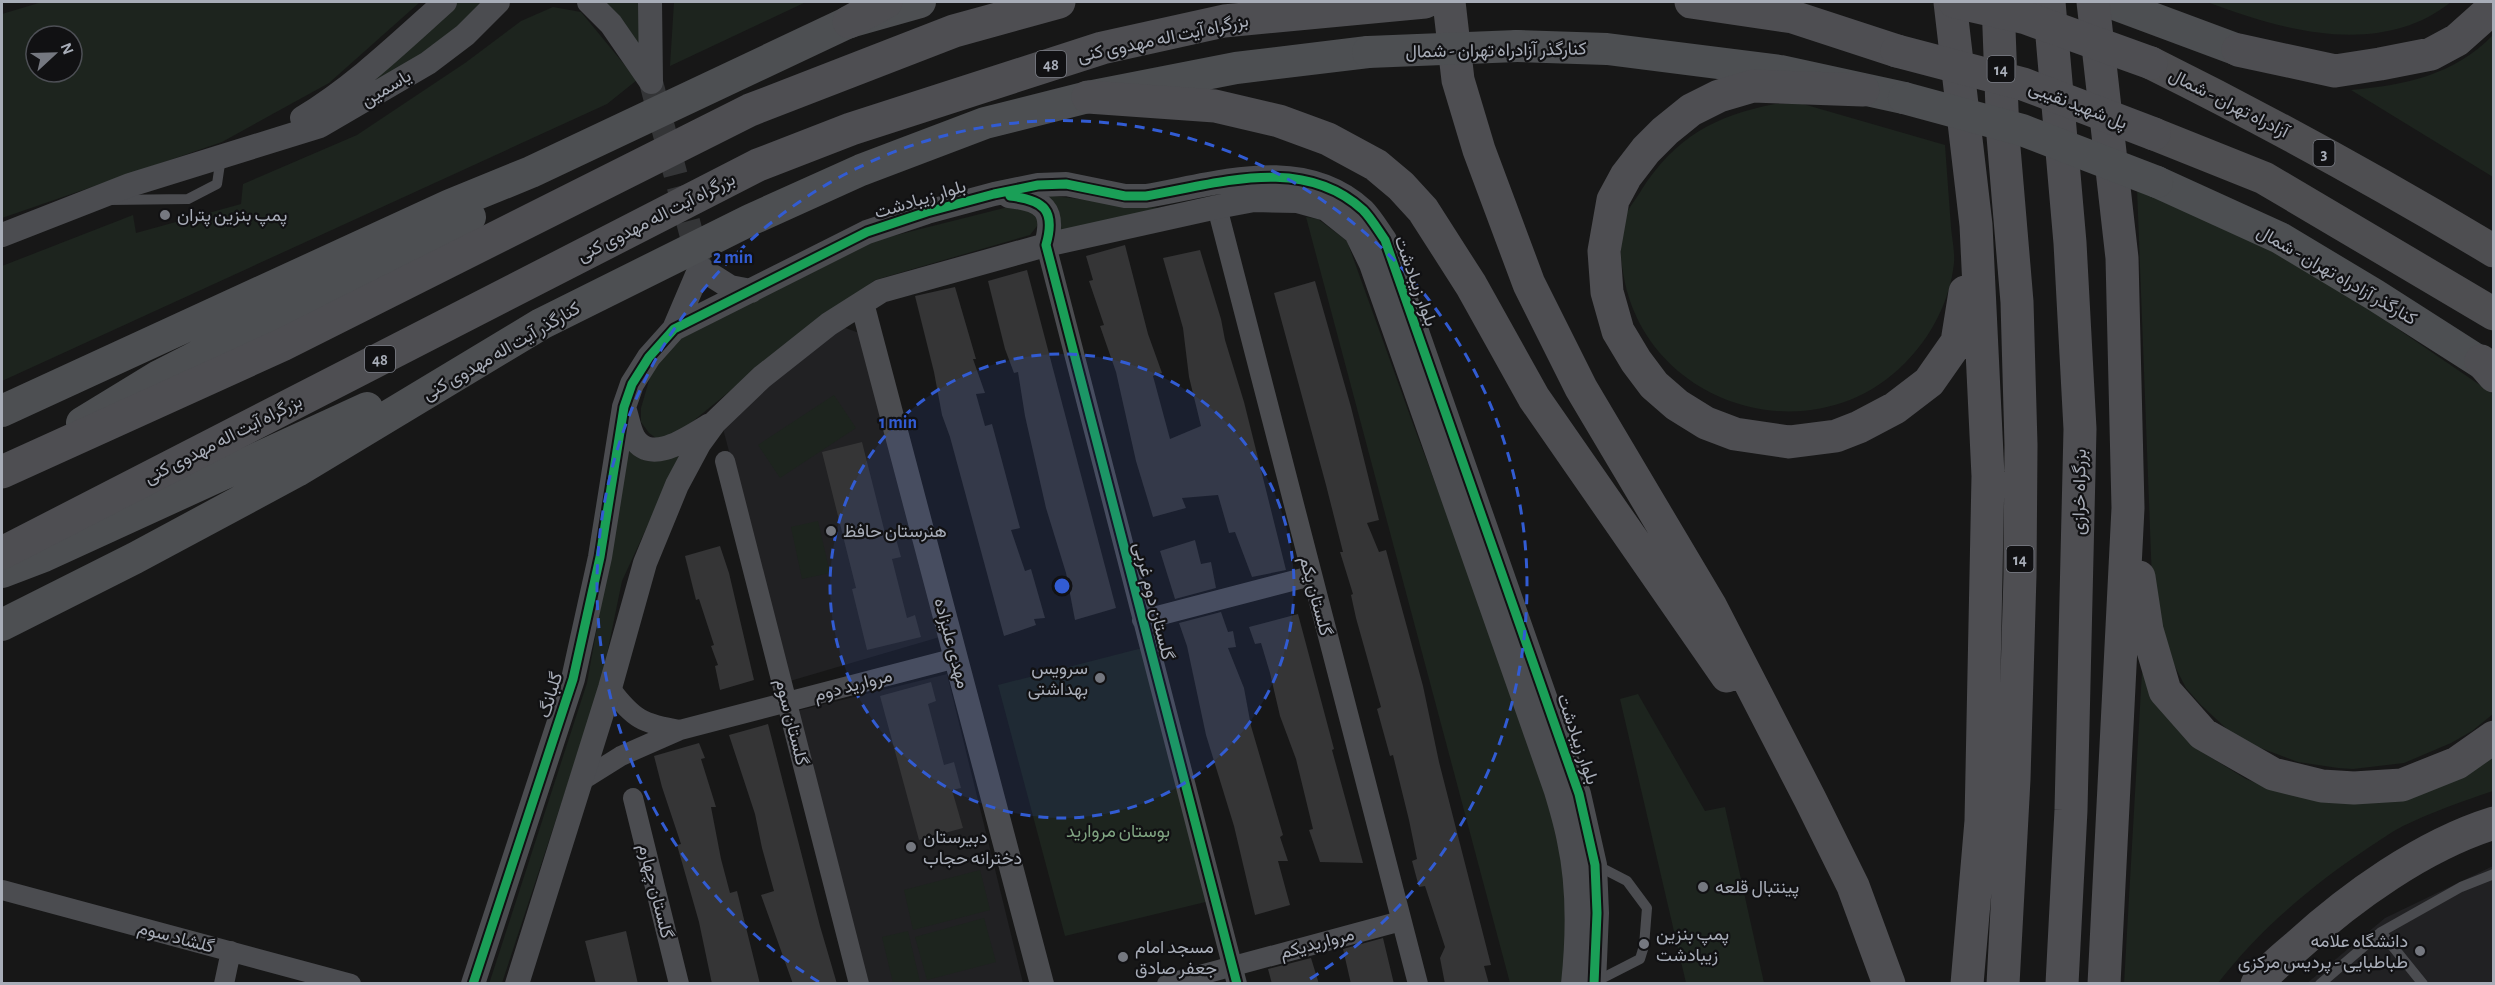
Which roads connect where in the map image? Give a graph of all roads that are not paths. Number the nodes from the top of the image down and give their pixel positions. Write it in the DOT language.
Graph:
graph roads {
  1 [pos="445,2"];
  2 [pos="498,2"];
  3 [pos="589,2"];
  4 [pos="650,2"];
  5 [pos="886,2"];
  6 [pos="920,2"];
  7 [pos="1059,2"];
  8 [pos="1425,2"];
  9 [pos="1449,2"];
  10 [pos="1691,2"];
  11 [pos="1950,2"];
  12 [pos="1955,2"];
  13 [pos="1998,2"];
  14 [pos="2049,2"];
  15 [pos="2093,2"];
  16 [pos="2109,2"];
  17 [pos="2493,7"];
  18 [pos="849,22"];
  19 [pos="2238,50"];
  20 [pos="1863,90"];
  21 [pos="1088,97"];
  22 [pos="257,146"];
  23 [pos="531,172"];
  24 [pos="994,194"];
  25 [pos="1217,207"];
  26 [pos="1976,225"];
  27 [pos="2,235"];
  28 [pos="1046,245"];
  29 [pos="2493,251"];
  30 [pos="751,291"];
  31 [pos="862,303"];
  32 [pos="2493,314"];
  33 [pos="541,324"];
  34 [pos="674,329"];
  35 [pos="2489,370"];
  36 [pos="624,407"];
  37 [pos="2,411"];
  38 [pos="715,422"];
  39 [pos="725,461"];
  40 [pos="5,470"];
  41 [pos="2128,508"];
  42 [pos="2,553"];
  43 [pos="2,572"];
  44 [pos="1311,576"];
  45 [pos="1142,620"];
  46 [pos="2,625"];
  47 [pos="956,658"];
  48 [pos="610,688"];
  49 [pos="787,702"];
  50 [pos="681,730"];
  51 [pos="2493,737"];
  52 [pos="581,781"];
  53 [pos="633,798"];
  54 [pos="1810,799"];
  55 [pos="2493,823"];
  56 [pos="1595,865"];
  57 [pos="2493,874"];
  58 [pos="2,890"];
  59 [pos="1401,921"];
  60 [pos="2381,932"];
  61 [pos="231,951"];
  62 [pos="1235,974"];
  63 [pos="1588,983"];
  64 [pos="224,984"];
  65 [pos="351,984"];
  66 [pos="473,984"];
  67 [pos="517,984"];
  68 [pos="680,984"];
  69 [pos="859,984"];
  70 [pos="1042,984"];
  71 [pos="1167,984"];
  72 [pos="1418,984"];
  73 [pos="1889,984"];
  74 [pos="1967,984"];
  75 [pos="2002,984"];
  76 [pos="2062,984"];
  77 [pos="2104,984"];
  78 [pos="2257,984"];
  79 [pos="2320,984"];
  80 [pos="2423,984"];
  1 -- 22 [label="street, یاسمین"];
  2 -- 22 [label="street, یاسمین"];
  3 -- 4 [label="street"];
  5 -- 18 [label="highway"];
  6 -- 18 [label="main road"];
  7 -- 40 [label="highway"];
  8 -- 42 [label="highway, بزرگراه آیت اله مهدوی کنی / 48"];
  9 -- 54 [label="highway"];
  10 -- 32 [label="highway, پل شهید نقیبی, bridge"];
  11 -- 26 [label="highway"];
  12 -- 29 [label="highway, آزادراه تهران - شمال / 3, bridge"];
  13 -- 75 [label="highway, 14"];
  14 -- 76 [label="highway, بزرگراه خرازی"];
  15 -- 41 [label="highway"];
  16 -- 19 [label="main road"];
  17 -- 19 [label="highway"];
  18 -- 23 [label="main road"];
  20 -- 21 [label="main road, کنارگذر آزادراه تهران - شمال, bridge"];
  20 -- 26 [label="highway"];
  20 -- 35 [label="main road, کنارگذر آزادراه تهران - شمال, bridge"];
  21 -- 33 [label="main road, کنارگذر آیت اله مهدوی کنی"];
  21 -- 54 [label="highway"];
  22 -- 27 [label="street, یاسمین"];
  23 -- 37 [label="main road"];
  23 -- 40 [label="main road"];
  24 -- 28 [label="street"];
  24 -- 30 [label="street, بلوار زیبادشت"];
  24 -- 56 [label="street, بلوار زیبادشت"];
  25 -- 28 [label="street, بلوار زیبادشت"];
  25 -- 44 [label="street, گلستان یکم"];
  25 -- 63 [label="street, بلوار زیبادشت"];
  26 -- 74 [label="highway"];
  28 -- 31 [label="street, بلوار زیبادشت"];
  28 -- 45 [label="street, گلستان دوم غربی"];
  30 -- 34 [label="street, بلوار زیبادشت"];
  30 -- 34 [label="street"];
  31 -- 38 [label="street, بلوار زیبادشت"];
  31 -- 47 [label="street, مهدی علیزاده"];
  33 -- 43 [label="main road"];
  33 -- 46 [label="main road, کنارگذر آیت اله مهدوی کنی"];
  34 -- 36 [label="street, بلوار زیبادشت"];
  36 -- 38 [label="street"];
  36 -- 66 [label="street, گلبانگ"];
  38 -- 48 [label="street"];
  39 -- 49 [label="street, گلستان سوم"];
  41 -- 51 [label="highway"];
  41 -- 77 [label="highway"];
  44 -- 45 [label="street"];
  44 -- 59 [label="street, گلستان یکم"];
  45 -- 62 [label="street, گلستان دوم غربی"];
  47 -- 49 [label="street, مروارید دوم"];
  47 -- 70 [label="street, مهدی علیزاده"];
  48 -- 50 [label="street, مروارید دوم"];
  48 -- 52 [label="street"];
  49 -- 50 [label="street, مروارید دوم"];
  49 -- 69 [label="street, گلستان سوم"];
  50 -- 52 [label="street, مروارید دوم"];
  52 -- 67 [label="street"];
  53 -- 68 [label="street, گلستان چهارم"];
  54 -- 73 [label="highway"];
  55 -- 78 [label="highway"];
  56 -- 63 [label="street, بلوار زیبادشت"];
  56 -- 63 [label="lane"];
  57 -- 60 [label="lane"];
  58 -- 61 [label="street, گلشاد سوم"];
  59 -- 62 [label="street, مرواریدیکم"];
  59 -- 72 [label="street, گلستان یکم"];
  60 -- 79 [label="lane"];
  60 -- 80 [label="lane"];
  61 -- 64 [label="street"];
  61 -- 65 [label="street, گلشاد سوم"];
  62 -- 71 [label="street, مرواریدیکم"];
}
